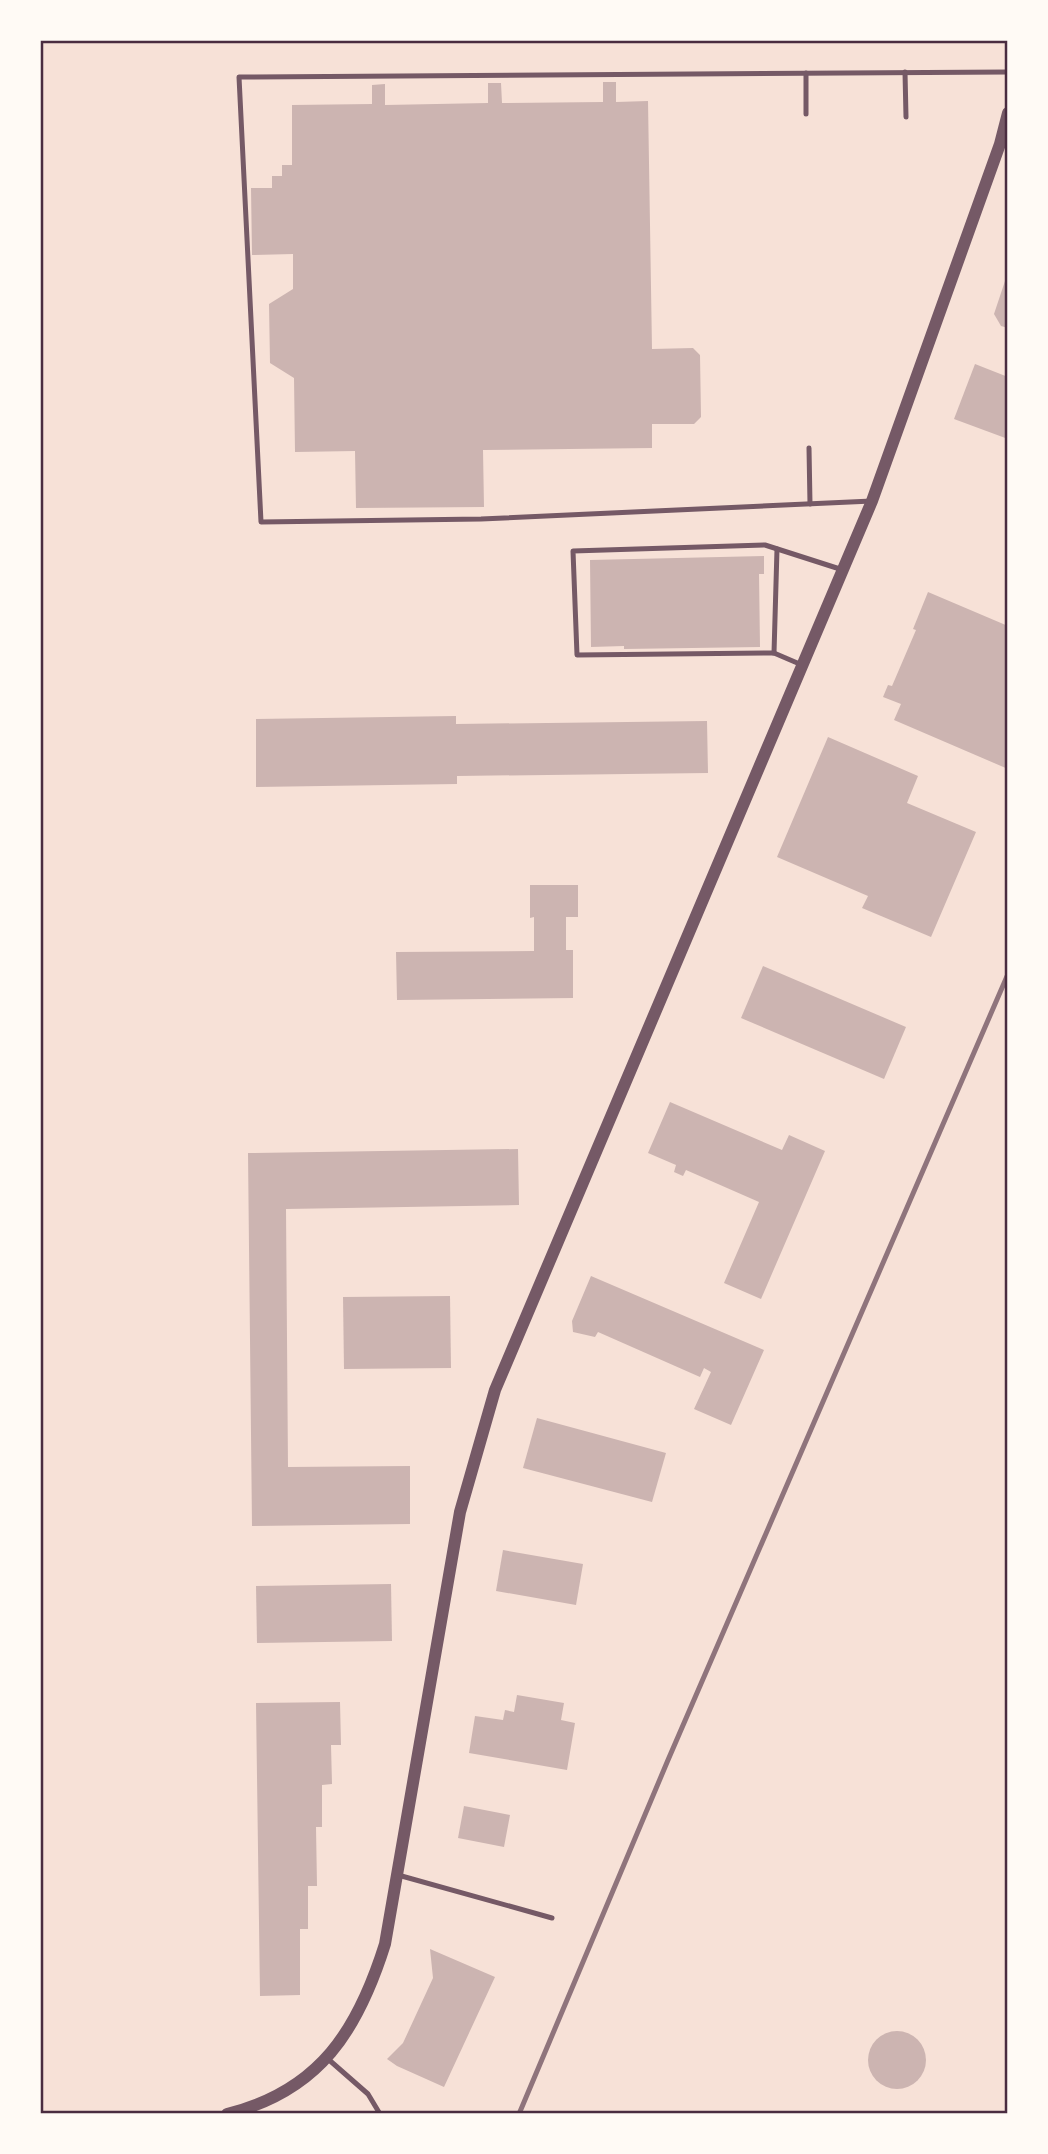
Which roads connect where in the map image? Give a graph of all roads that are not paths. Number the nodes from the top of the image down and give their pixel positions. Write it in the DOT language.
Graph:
graph roads {
  1 [pos="905,72"];
  2 [pos="1008,72"];
  3 [pos="806,73"];
  4 [pos="1008,113"];
  5 [pos="806,114"];
  6 [pos="906,117"];
  7 [pos="809,449"];
  8 [pos="872,501"];
  9 [pos="810,504"];
  10 [pos="777,549"];
  11 [pos="843,570"];
  12 [pos="774,653"];
  13 [pos="803,665"];
  14 [pos="398,1875"];
  15 [pos="552,1918"];
  16 [pos="328,2059"];
  17 [pos="227,2114"];
  18 [pos="380,2114"];
  1 -- 2 [label="lane"];
  1 -- 3 [label="lane"];
  1 -- 6 [label="lane"];
  3 -- 5 [label="lane"];
  3 -- 9 [label="lane"];
  4 -- 8 [label="street"];
  7 -- 9 [label="lane"];
  8 -- 9 [label="lane"];
  8 -- 11 [label="street"];
  10 -- 11 [label="lane"];
  10 -- 12 [label="lane"];
  10 -- 12 [label="lane"];
  11 -- 13 [label="street"];
  12 -- 13 [label="lane"];
  13 -- 14 [label="street"];
  14 -- 15 [label="lane"];
  14 -- 16 [label="street"];
  16 -- 17 [label="street"];
  16 -- 18 [label="lane"];
}
